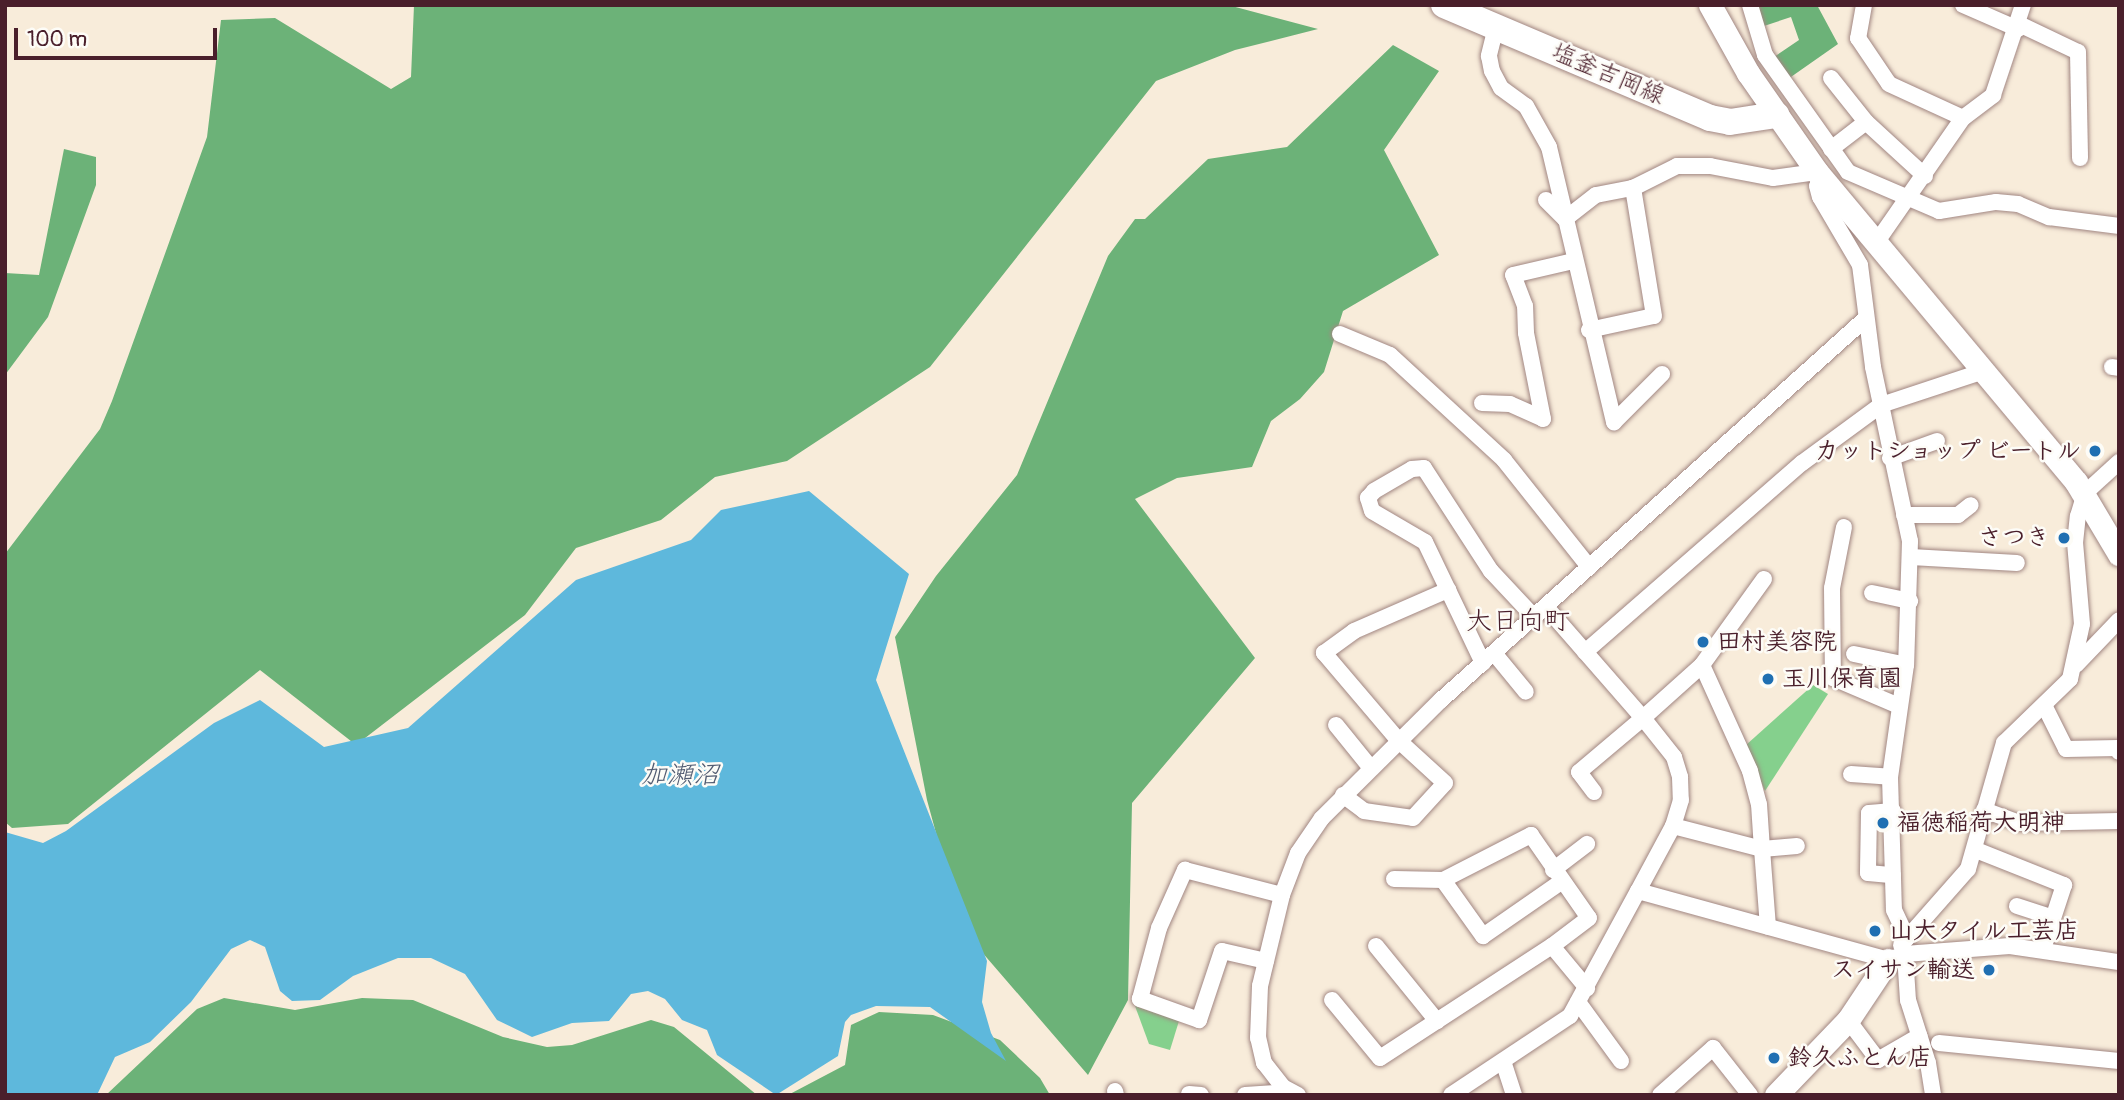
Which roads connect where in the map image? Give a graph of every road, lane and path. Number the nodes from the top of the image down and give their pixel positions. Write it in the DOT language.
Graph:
graph roads {
  1 [pos="1444,5"];
  2 [pos="1710,5"];
  3 [pos="1750,5"];
  4 [pos="1864,5"];
  5 [pos="1963,5"];
  6 [pos="2023,5"];
  7 [pos="1496,27"];
  8 [pos="2019,27"];
  9 [pos="1831,78"];
  10 [pos="1776,115"];
  11 [pos="1963,118"];
  12 [pos="1866,122"];
  13 [pos="1831,149"];
  14 [pos="2080,158"];
  15 [pos="1819,175"];
  16 [pos="1925,176"];
  17 [pos="1633,188"];
  18 [pos="1546,200"];
  19 [pos="1909,200"];
  20 [pos="1565,219"];
  21 [pos="2119,226"];
  22 [pos="1877,243"];
  23 [pos="1573,261"];
  24 [pos="1865,319"];
  25 [pos="1589,330"];
  26 [pos="1340,334"];
  27 [pos="1984,371"];
  28 [pos="1662,374"];
  29 [pos="1482,403"];
  30 [pos="1881,405"];
  31 [pos="1937,441"];
  32 [pos="1890,458"];
  33 [pos="2119,462"];
  34 [pos="2085,493"];
  35 [pos="1971,505"];
  36 [pos="1904,515"];
  37 [pos="1844,527"];
  38 [pos="2119,555"];
  39 [pos="1911,557"];
  40 [pos="2017,563"];
  41 [pos="1589,567"];
  42 [pos="1764,579"];
  43 [pos="1448,590"];
  44 [pos="1872,593"];
  45 [pos="1910,601"];
  46 [pos="1541,612"];
  47 [pos="2119,620"];
  48 [pos="1586,652"];
  49 [pos="1854,654"];
  50 [pos="1489,658"];
  51 [pos="1702,665"];
  52 [pos="1906,665"];
  53 [pos="2074,667"];
  54 [pos="1526,692"];
  55 [pos="1899,706"];
  56 [pos="2045,707"];
  57 [pos="1643,718"];
  58 [pos="1336,725"];
  59 [pos="1399,741"];
  60 [pos="2066,749"];
  61 [pos="2119,752"];
  62 [pos="2050,753"];
  63 [pos="1370,767"];
  64 [pos="1850,774"];
  65 [pos="1890,777"];
  66 [pos="1594,792"];
  67 [pos="1343,794"];
  68 [pos="1984,810"];
  69 [pos="1893,811"];
  70 [pos="2119,821"];
  71 [pos="1673,826"];
  72 [pos="1587,844"];
  73 [pos="1797,846"];
  74 [pos="1762,849"];
  75 [pos="1976,850"];
  76 [pos="1893,875"];
  77 [pos="1557,876"];
  78 [pos="1394,878"];
  79 [pos="1443,880"];
  80 [pos="1637,891"];
  81 [pos="1282,895"];
  82 [pos="2017,906"];
  83 [pos="2053,918"];
  84 [pos="1768,927"];
  85 [pos="1376,946"];
  86 [pos="1552,946"];
  87 [pos="2043,948"];
  88 [pos="1900,950"];
  89 [pos="1266,961"];
  90 [pos="2119,962"];
  91 [pos="1587,988"];
  92 [pos="1332,1000"];
  93 [pos="1578,1002"];
  94 [pos="1848,1020"];
  95 [pos="1437,1021"];
  96 [pos="1919,1036"];
  97 [pos="1939,1043"];
  98 [pos="1503,1061"];
  99 [pos="1621,1061"];
  100 [pos="2119,1061"];
  101 [pos="1294,1094"];
  102 [pos="1245,1095"];
  103 [pos="1451,1095"];
  104 [pos="1514,1095"];
  105 [pos="1660,1095"];
  106 [pos="1750,1095"];
  107 [pos="1776,1095"];
  108 [pos="1933,1095"];
  1 -- 7 [label="main road, 塩釜吉岡線"];
  2 -- 10 [label="street"];
  3 -- 13 [label="street"];
  4 -- 11 [label="street"];
  5 -- 8 [label="street"];
  6 -- 8 [label="street"];
  7 -- 10 [label="main road, 塩釜吉岡線"];
  7 -- 20 [label="street"];
  8 -- 11 [label="street"];
  8 -- 14 [label="street"];
  9 -- 12 [label="street"];
  10 -- 15 [label="street"];
  11 -- 16 [label="street"];
  12 -- 13 [label="street"];
  12 -- 16 [label="street"];
  13 -- 19 [label="street"];
  15 -- 17 [label="street"];
  15 -- 22 [label="street"];
  15 -- 24 [label="street"];
  16 -- 19 [label="street"];
  17 -- 20 [label="street"];
  17 -- 25 [label="street"];
  18 -- 20 [label="street"];
  19 -- 21 [label="street"];
  19 -- 22 [label="street"];
  20 -- 23 [label="street"];
  22 -- 27 [label="street"];
  23 -- 25 [label="street"];
  23 -- 29 [label="street"];
  24 -- 30 [label="street"];
  24 -- 41 [label="street"];
  25 -- 28 [label="street"];
  26 -- 41 [label="street"];
  27 -- 30 [label="street"];
  27 -- 34 [label="street"];
  30 -- 32 [label="street"];
  30 -- 48 [label="street"];
  31 -- 32 [label="street"];
  32 -- 36 [label="street"];
  33 -- 34 [label="street"];
  34 -- 38 [label="street"];
  34 -- 53 [label="street"];
  35 -- 36 [label="street"];
  36 -- 39 [label="street"];
  37 -- 55 [label="street"];
  39 -- 40 [label="street"];
  39 -- 45 [label="street"];
  41 -- 46 [label="street"];
  42 -- 51 [label="street"];
  43 -- 46 [label="street"];
  43 -- 50 [label="street"];
  43 -- 59 [label="street"];
  44 -- 45 [label="street"];
  45 -- 52 [label="street"];
  46 -- 48 [label="street"];
  46 -- 50 [label="street"];
  47 -- 53 [label="street"];
  48 -- 57 [label="street"];
  49 -- 52 [label="street"];
  50 -- 54 [label="street"];
  50 -- 59 [label="street"];
  51 -- 57 [label="street"];
  51 -- 74 [label="street"];
  52 -- 55 [label="street"];
  53 -- 56 [label="street"];
  55 -- 65 [label="street"];
  56 -- 60 [label="street"];
  56 -- 68 [label="street"];
  57 -- 66 [label="street"];
  57 -- 71 [label="street"];
  58 -- 63 [label="street"];
  59 -- 63 [label="street"];
  59 -- 67 [label="street"];
  60 -- 61 [label="street"];
  60 -- 62 [label="street"];
  63 -- 67 [label="street"];
  64 -- 65 [label="street"];
  65 -- 69 [label="street"];
  67 -- 81 [label="street"];
  68 -- 70 [label="street"];
  68 -- 75 [label="street"];
  69 -- 76 [label="street"];
  69 -- 76 [label="street"];
  71 -- 74 [label="street"];
  71 -- 80 [label="street"];
  72 -- 77 [label="street"];
  73 -- 74 [label="street"];
  74 -- 84 [label="street"];
  75 -- 83 [label="street"];
  75 -- 88 [label="street"];
  76 -- 88 [label="street"];
  77 -- 79 [label="street"];
  77 -- 79 [label="street"];
  77 -- 86 [label="street"];
  78 -- 79 [label="street"];
  80 -- 84 [label="street"];
  80 -- 91 [label="street"];
  81 -- 89 [label="street"];
  81 -- 89 [label="street"];
  82 -- 83 [label="street"];
  83 -- 87 [label="street"];
  84 -- 88 [label="street"];
  85 -- 95 [label="street"];
  86 -- 91 [label="street"];
  86 -- 95 [label="street"];
  87 -- 88 [label="street"];
  87 -- 90 [label="street"];
  88 -- 94 [label="street"];
  88 -- 96 [label="street"];
  89 -- 101 [label="street"];
  91 -- 93 [label="street"];
  92 -- 95 [label="street"];
  93 -- 98 [label="street"];
  93 -- 99 [label="street"];
  94 -- 96 [label="street"];
  94 -- 107 [label="street"];
  96 -- 108 [label="street"];
  97 -- 100 [label="street"];
  98 -- 103 [label="street"];
  98 -- 104 [label="street"];
  101 -- 102 [label="street"];
  105 -- 106 [label="street"];
}
